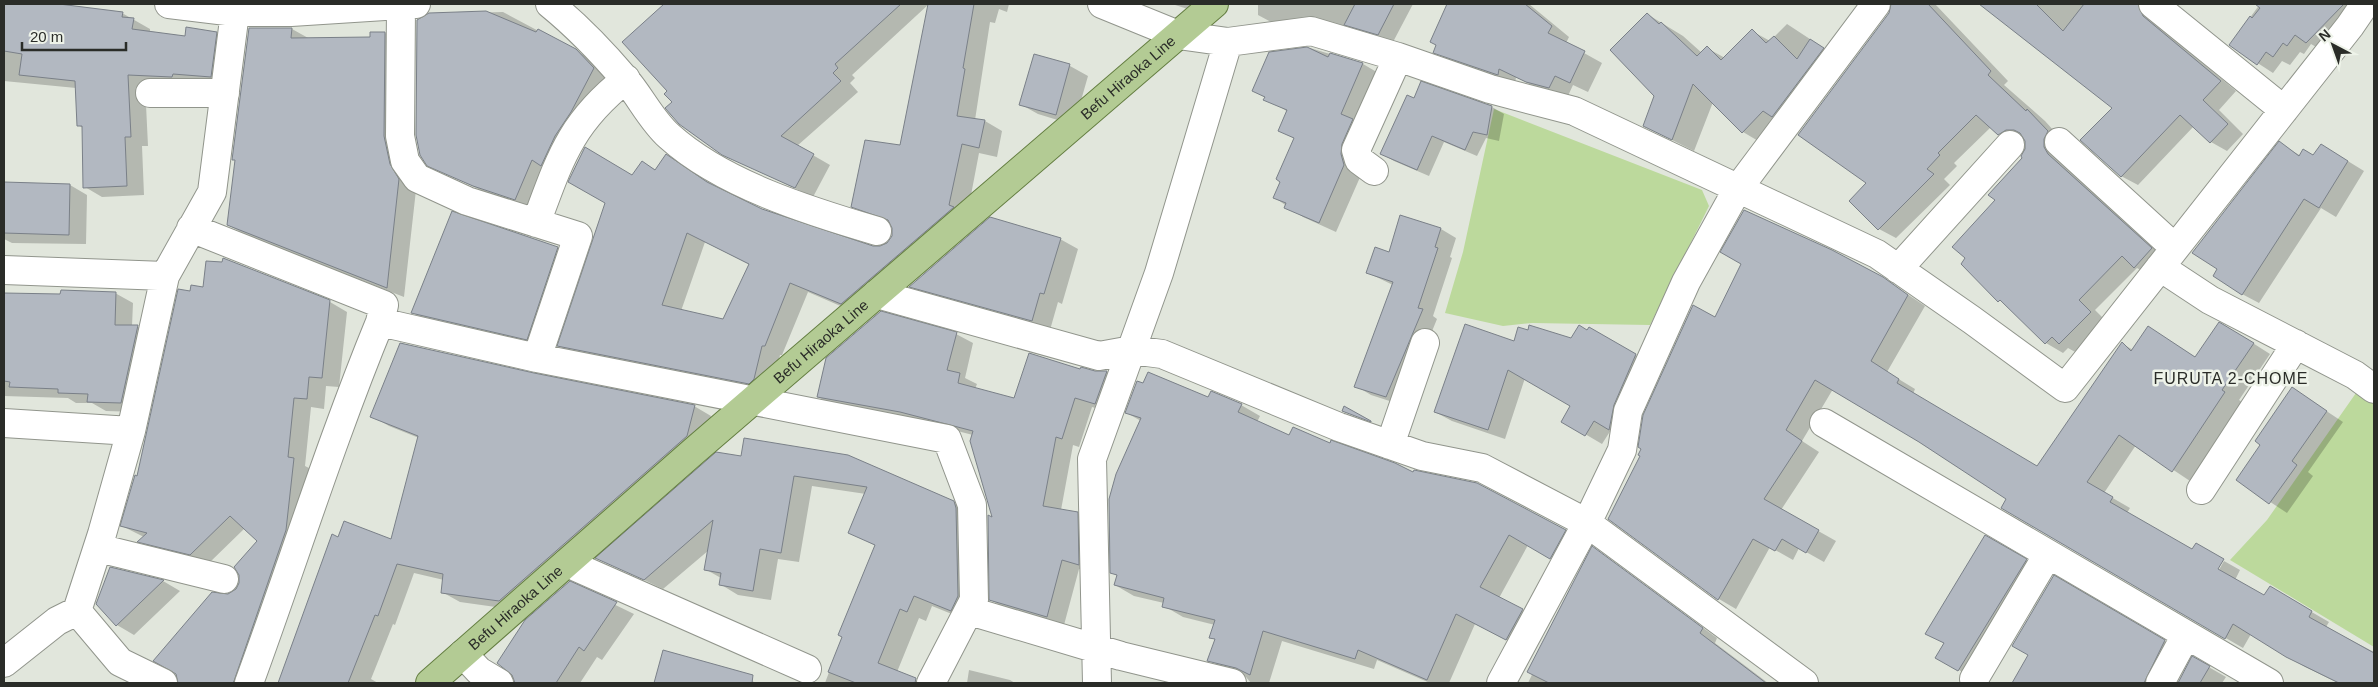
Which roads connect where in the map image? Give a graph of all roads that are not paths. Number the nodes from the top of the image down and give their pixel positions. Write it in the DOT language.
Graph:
graph roads {
  1 [pos="168,4"];
  2 [pos="550,4"];
  3 [pos="1102,4"];
  4 [pos="1214,4"];
  5 [pos="1876,4"];
  6 [pos="2153,4"];
  7 [pos="2365,4"];
  8 [pos="408,5"];
  9 [pos="235,12"];
  10 [pos="1178,35"];
  11 [pos="1228,42"];
  12 [pos="1398,57"];
  13 [pos="626,79"];
  14 [pos="150,93"];
  15 [pos="225,93"];
  16 [pos="2284,110"];
  17 [pos="2059,142"];
  18 [pos="2010,145"];
  19 [pos="1374,171"];
  20 [pos="1737,190"];
  21 [pos="536,223"];
  22 [pos="191,228"];
  23 [pos="877,231"];
  24 [pos="2168,257"];
  25 [pos="1898,269"];
  26 [pos="4,270"];
  27 [pos="164,276"];
  28 [pos="877,294"];
  29 [pos="380,322"];
  30 [pos="1425,343"];
  31 [pos="2296,344"];
  32 [pos="1132,350"];
  33 [pos="537,358"];
  34 [pos="2374,389"];
  35 [pos="752,401"];
  36 [pos="4,423"];
  37 [pos="1824,423"];
  38 [pos="131,430"];
  39 [pos="1390,445"];
  40 [pos="2201,490"];
  41 [pos="1587,523"];
  42 [pos="98,548"];
  43 [pos="2048,554"];
  44 [pos="567,563"];
  45 [pos="224,579"];
  46 [pos="970,611"];
  47 [pos="77,612"];
  48 [pos="2186,635"];
  49 [pos="1096,649"];
  50 [pos="463,654"];
  51 [pos="4,663"];
  52 [pos="807,669"];
  53 [pos="1974,679"];
  54 [pos="1215,681"];
  55 [pos="163,683"];
  56 [pos="249,683"];
  57 [pos="430,683"];
  58 [pos="499,683"];
  59 [pos="930,683"];
  60 [pos="1096,683"];
  61 [pos="1501,683"];
  62 [pos="1804,683"];
  63 [pos="2160,683"];
  64 [pos="2270,683"];
  1 -- 9 [label="street"];
  2 -- 13 [label="street"];
  3 -- 10 [label="street"];
  4 -- 10 [label="main road, Befu Hiraoka Line"];
  5 -- 20 [label="street"];
  6 -- 16 [label="street"];
  7 -- 16 [label="street"];
  8 -- 9 [label="street"];
  8 -- 21 [label="street"];
  9 -- 15 [label="street"];
  10 -- 11 [label="street"];
  10 -- 28 [label="main road, Befu Hiraoka Line"];
  11 -- 12 [label="street"];
  11 -- 32 [label="street"];
  12 -- 19 [label="street"];
  12 -- 20 [label="street"];
  13 -- 21 [label="street"];
  13 -- 23 [label="street"];
  14 -- 15 [label="street"];
  15 -- 22 [label="street"];
  16 -- 24 [label="street"];
  17 -- 24 [label="street"];
  18 -- 25 [label="street"];
  20 -- 25 [label="street"];
  20 -- 41 [label="street"];
  21 -- 33 [label="street"];
  22 -- 27 [label="street"];
  22 -- 29 [label="street"];
  24 -- 25 [label="street"];
  24 -- 31 [label="street"];
  26 -- 27 [label="street"];
  27 -- 38 [label="street"];
  28 -- 32 [label="street"];
  28 -- 35 [label="main road, Befu Hiraoka Line"];
  29 -- 33 [label="street"];
  29 -- 56 [label="street"];
  30 -- 39 [label="street"];
  31 -- 34 [label="street"];
  31 -- 40 [label="street"];
  32 -- 39 [label="street"];
  32 -- 49 [label="street"];
  33 -- 35 [label="street"];
  35 -- 44 [label="main road, Befu Hiraoka Line"];
  35 -- 46 [label="street"];
  36 -- 38 [label="street"];
  37 -- 43 [label="street"];
  38 -- 42 [label="street"];
  39 -- 41 [label="street"];
  41 -- 61 [label="street"];
  41 -- 62 [label="street"];
  42 -- 45 [label="street"];
  42 -- 47 [label="street"];
  43 -- 48 [label="street"];
  43 -- 53 [label="street"];
  44 -- 50 [label="main road, Befu Hiraoka Line"];
  44 -- 52 [label="street"];
  46 -- 49 [label="street"];
  46 -- 59 [label="street"];
  47 -- 51 [label="street"];
  47 -- 55 [label="street"];
  48 -- 63 [label="street"];
  48 -- 64 [label="street"];
  49 -- 54 [label="street"];
  49 -- 60 [label="street"];
  50 -- 57 [label="main road, Befu Hiraoka Line"];
  50 -- 58 [label="street"];
}
